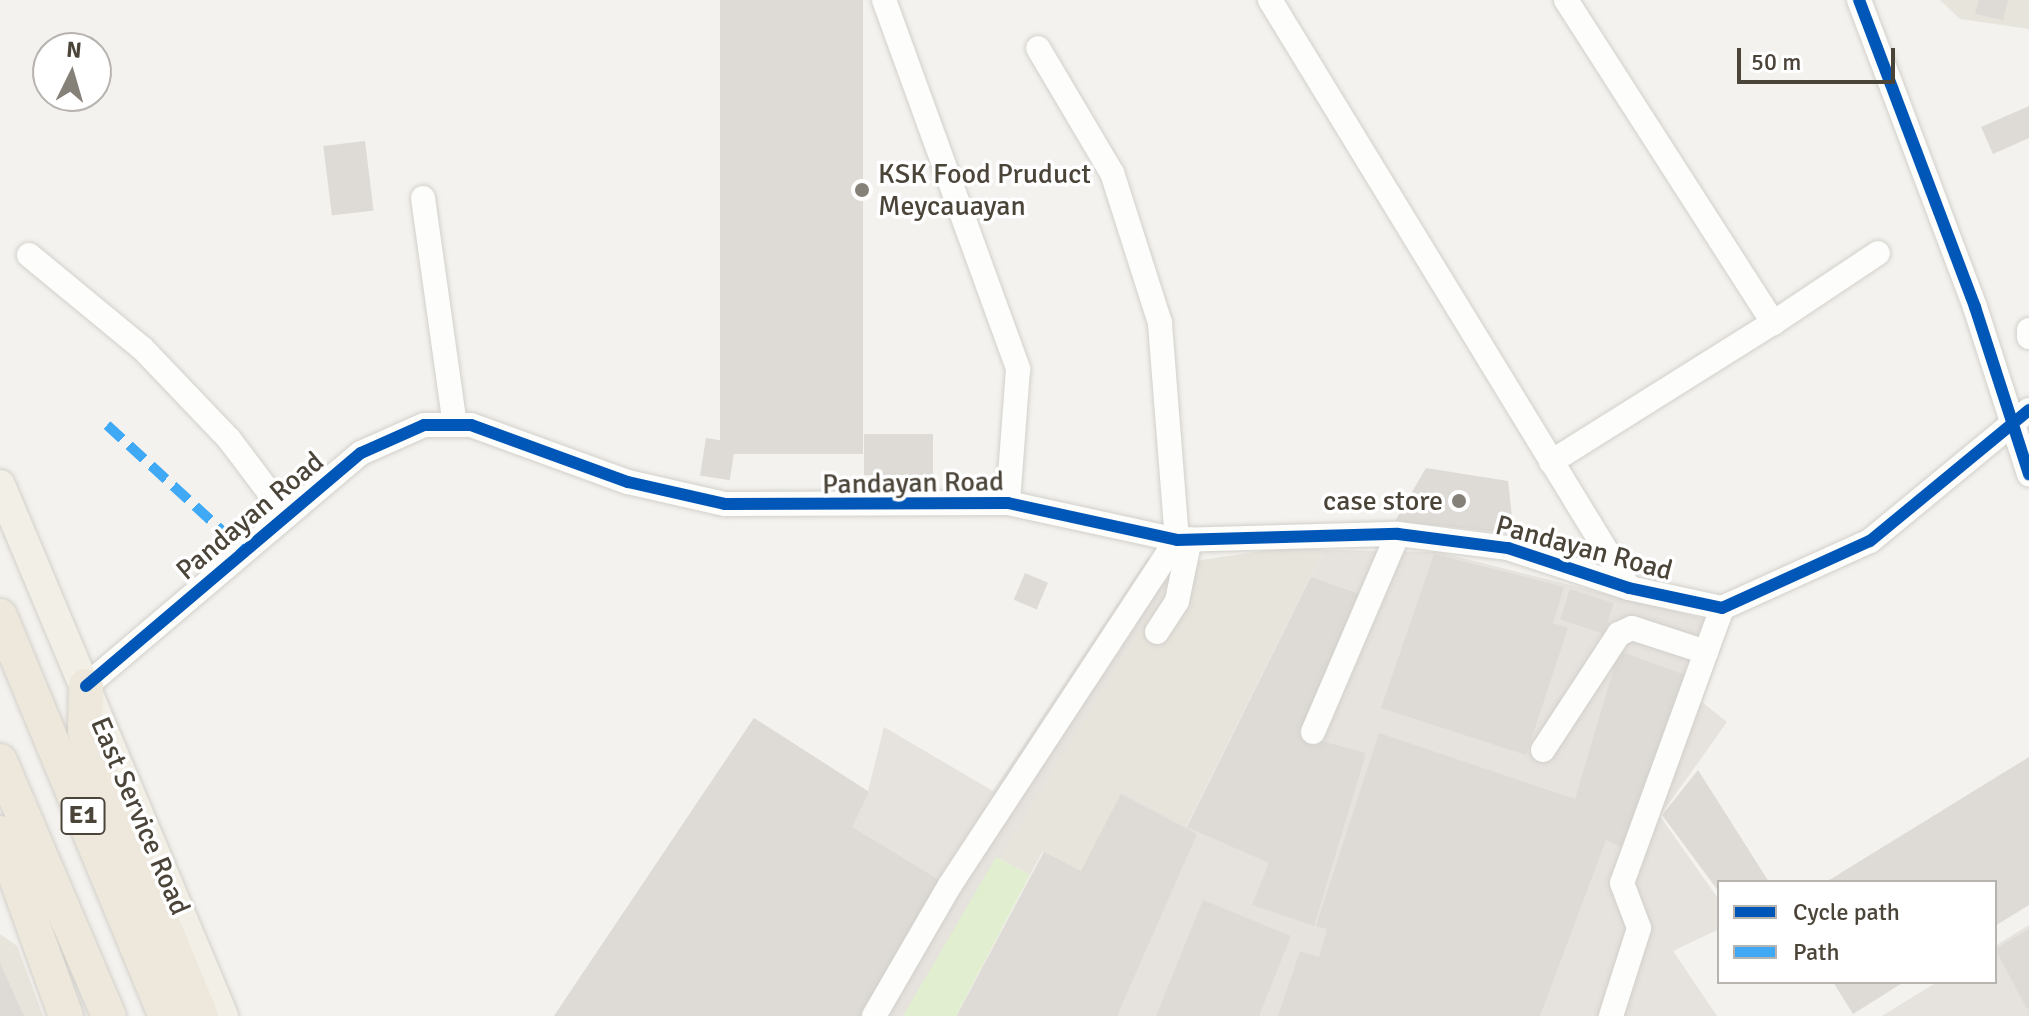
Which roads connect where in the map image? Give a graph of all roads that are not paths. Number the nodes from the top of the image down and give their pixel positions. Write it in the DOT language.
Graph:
graph roads {
  1 [pos="884,0"];
  2 [pos="1270,0"];
  3 [pos="1566,0"];
  4 [pos="1859,0"];
  5 [pos="1038,48"];
  6 [pos="423,198"];
  7 [pos="1878,253"];
  8 [pos="29,255"];
  9 [pos="1773,323"];
  10 [pos="2029,330"];
  11 [pos="2029,337"];
  12 [pos="2021,414"];
  13 [pos="455,425"];
  14 [pos="1551,462"];
  15 [pos="2029,474"];
  16 [pos="0,485"];
  17 [pos="1008,503"];
  18 [pos="287,516"];
  19 [pos="1398,534"];
  20 [pos="1184,540"];
  21 [pos="1629,588"];
  22 [pos="1722,608"];
  23 [pos="0,616"];
  24 [pos="1157,632"];
  25 [pos="1706,652"];
  26 [pos="86,686"];
  27 [pos="1313,732"];
  28 [pos="1543,750"];
  29 [pos="0,761"];
  30 [pos="0,833"];
  31 [pos="66,1016"];
  32 [pos="109,1016"];
  33 [pos="166,1016"];
  34 [pos="201,1016"];
  35 [pos="223,1016"];
  36 [pos="874,1016"];
  37 [pos="1611,1016"];
  1 -- 17 [label="street"];
  2 -- 14 [label="street"];
  3 -- 9 [label="street"];
  4 -- 12 [label="street"];
  5 -- 20 [label="street"];
  6 -- 13 [label="street"];
  7 -- 9 [label="street"];
  8 -- 18 [label="street"];
  9 -- 14 [label="street"];
  10 -- 11 [label="street"];
  12 -- 15 [label="street"];
  12 -- 22 [label="street"];
  13 -- 17 [label="street, Pandayan Road"];
  13 -- 18 [label="street, Pandayan Road"];
  14 -- 21 [label="street"];
  16 -- 26 [label="main road, East Service Road"];
  17 -- 20 [label="street, Pandayan Road"];
  18 -- 26 [label="street, Pandayan Road"];
  19 -- 20 [label="street, Pandayan Road"];
  19 -- 21 [label="street, Pandayan Road"];
  19 -- 27 [label="street"];
  20 -- 24 [label="street"];
  20 -- 36 [label="street"];
  21 -- 22 [label="street, Pandayan Road"];
  22 -- 25 [label="street"];
  23 -- 33 [label="highway, E1"];
  25 -- 28 [label="street"];
  25 -- 37 [label="street"];
  26 -- 34 [label="highway"];
  26 -- 35 [label="main road, East Service Road"];
  29 -- 32 [label="highway, E1"];
  30 -- 31 [label="highway"];
}
